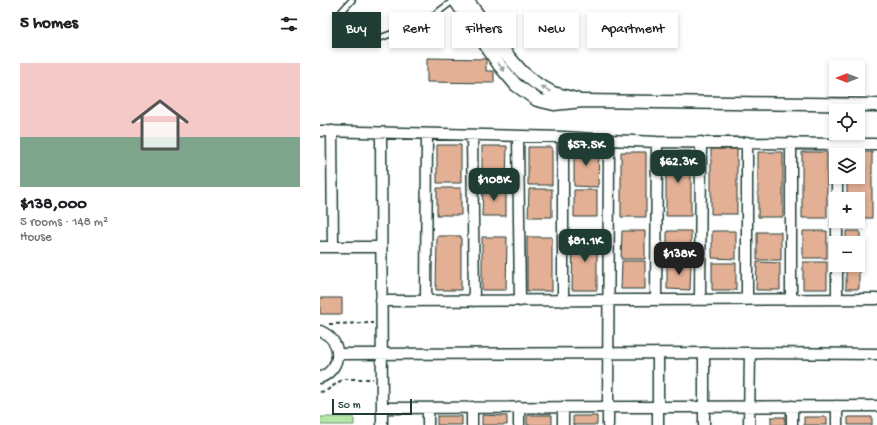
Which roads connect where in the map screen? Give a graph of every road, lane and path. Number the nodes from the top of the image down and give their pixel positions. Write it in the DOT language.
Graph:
graph roads {
  1 [pos="352,0"];
  2 [pos="455,0"];
  3 [pos="467,0"];
  4 [pos="342,11"];
  5 [pos="381,38"];
  6 [pos="583,101"];
  7 [pos="877,105"];
  8 [pos="320,131"];
  9 [pos="332,131"];
  10 [pos="381,133"];
  11 [pos="427,134"];
  12 [pos="472,135"];
  13 [pos="518,136"];
  14 [pos="563,137"];
  15 [pos="609,140"];
  16 [pos="657,142"];
  17 [pos="701,142"];
  18 [pos="748,142"];
  19 [pos="791,143"];
  20 [pos="837,144"];
  21 [pos="877,144"];
  22 [pos="837,148"];
  23 [pos="320,247"];
  24 [pos="333,247"];
  25 [pos="381,247"];
  26 [pos="837,272"];
  27 [pos="877,299"];
  28 [pos="520,300"];
  29 [pos="563,300"];
  30 [pos="609,300"];
  31 [pos="656,300"];
  32 [pos="700,300"];
  33 [pos="747,300"];
  34 [pos="791,300"];
  35 [pos="837,300"];
  36 [pos="381,301"];
  37 [pos="426,301"];
  38 [pos="474,301"];
  39 [pos="382,323"];
  40 [pos="324,327"];
  41 [pos="609,353"];
  42 [pos="658,353"];
  43 [pos="704,353"];
  44 [pos="750,353"];
  45 [pos="337,354"];
  46 [pos="382,354"];
  47 [pos="877,354"];
  48 [pos="320,378"];
  49 [pos="382,380"];
  50 [pos="320,392"];
  51 [pos="704,406"];
  52 [pos="749,406"];
  53 [pos="792,406"];
  54 [pos="838,406"];
  55 [pos="877,406"];
  56 [pos="472,407"];
  57 [pos="519,407"];
  58 [pos="563,407"];
  59 [pos="609,407"];
  60 [pos="658,407"];
  61 [pos="382,408"];
  62 [pos="428,408"];
  63 [pos="382,425"];
  64 [pos="428,425"];
  65 [pos="472,425"];
  66 [pos="519,425"];
  67 [pos="563,425"];
  68 [pos="608,425"];
  69 [pos="658,425"];
  70 [pos="704,425"];
  71 [pos="749,425"];
  72 [pos="792,425"];
  73 [pos="837,425"];
  1 -- 4 [label="lane"];
  2 -- 5 [label="lane"];
  2 -- 6 [label="street, one-way"];
  6 -- 3 [label="street, one-way"];
  6 -- 7 [label="street"];
  8 -- 9 [label="street"];
  9 -- 10 [label="street"];
  9 -- 24 [label="street"];
  10 -- 11 [label="street"];
  10 -- 25 [label="street"];
  11 -- 12 [label="street"];
  11 -- 37 [label="street"];
  12 -- 13 [label="street"];
  12 -- 38 [label="street"];
  13 -- 14 [label="street"];
  13 -- 28 [label="street"];
  14 -- 15 [label="street"];
  14 -- 29 [label="street"];
  15 -- 16 [label="street"];
  15 -- 30 [label="street"];
  16 -- 17 [label="street"];
  16 -- 31 [label="street"];
  17 -- 18 [label="street"];
  17 -- 32 [label="street"];
  18 -- 19 [label="street"];
  18 -- 33 [label="street"];
  19 -- 20 [label="street"];
  19 -- 34 [label="street"];
  20 -- 21 [label="street"];
  20 -- 22 [label="street"];
  23 -- 24 [label="street"];
  24 -- 25 [label="street"];
  25 -- 36 [label="street"];
  26 -- 35 [label="street"];
  27 -- 35 [label="street"];
  28 -- 29 [label="street"];
  28 -- 38 [label="street"];
  29 -- 30 [label="street"];
  30 -- 31 [label="street"];
  30 -- 41 [label="street"];
  31 -- 32 [label="street"];
  32 -- 33 [label="street"];
  33 -- 34 [label="street"];
  34 -- 35 [label="street"];
  36 -- 37 [label="street"];
  36 -- 39 [label="street"];
  37 -- 38 [label="street"];
  39 -- 40 [label="path"];
  39 -- 46 [label="street"];
  40 -- 45 [label="street"];
  41 -- 42 [label="street"];
  41 -- 46 [label="street"];
  41 -- 59 [label="street"];
  42 -- 43 [label="street"];
  42 -- 60 [label="street"];
  43 -- 44 [label="street"];
  43 -- 51 [label="street"];
  44 -- 47 [label="street"];
  44 -- 52 [label="street"];
  45 -- 46 [label="street"];
  45 -- 48 [label="street"];
  46 -- 49 [label="street"];
  49 -- 50 [label="path"];
  49 -- 61 [label="street"];
  51 -- 52 [label="street"];
  51 -- 60 [label="street"];
  51 -- 70 [label="street"];
  52 -- 53 [label="street"];
  52 -- 71 [label="street"];
  53 -- 54 [label="street"];
  53 -- 72 [label="street"];
  54 -- 55 [label="street"];
  54 -- 73 [label="street"];
  56 -- 57 [label="street"];
  56 -- 62 [label="street"];
  56 -- 65 [label="street"];
  57 -- 58 [label="street"];
  57 -- 66 [label="street"];
  58 -- 59 [label="street"];
  58 -- 67 [label="street"];
  59 -- 60 [label="street"];
  59 -- 68 [label="street"];
  60 -- 69 [label="street"];
  61 -- 62 [label="street"];
  61 -- 63 [label="street"];
  62 -- 64 [label="street"];
}
